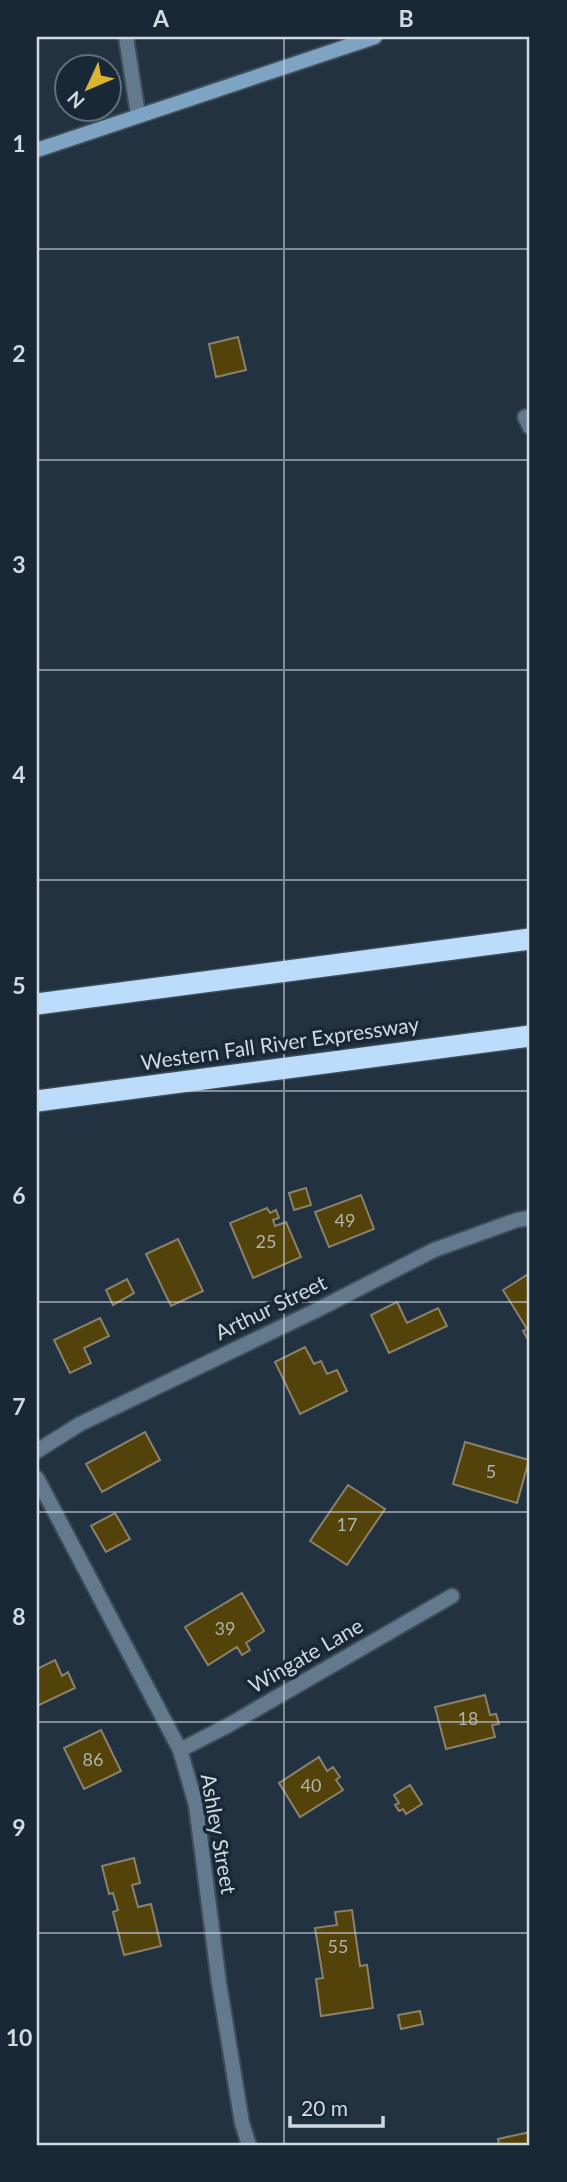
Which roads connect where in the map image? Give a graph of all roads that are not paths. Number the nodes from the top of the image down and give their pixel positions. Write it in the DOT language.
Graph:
graph roads {
  1 [pos="126,37"];
  2 [pos="375,37"];
  3 [pos="138,115"];
  4 [pos="37,150"];
  5 [pos="530,939"];
  6 [pos="37,1004"];
  7 [pos="530,1036"];
  8 [pos="37,1101"];
  9 [pos="530,1218"];
  10 [pos="37,1451"];
  11 [pos="37,1478"];
  12 [pos="452,1596"];
  13 [pos="180,1750"];
  14 [pos="248,2145"];
  1 -- 3 [label="street"];
  2 -- 3 [label="main road"];
  3 -- 4 [label="main road"];
  5 -- 6 [label="highway"];
  7 -- 8 [label="highway, Western Fall River Expressway"];
  9 -- 10 [label="street, Arthur Street"];
  11 -- 13 [label="street, Ashley Street"];
  12 -- 13 [label="street, Wingate Lane"];
  13 -- 14 [label="street, Ashley Street"];
}
